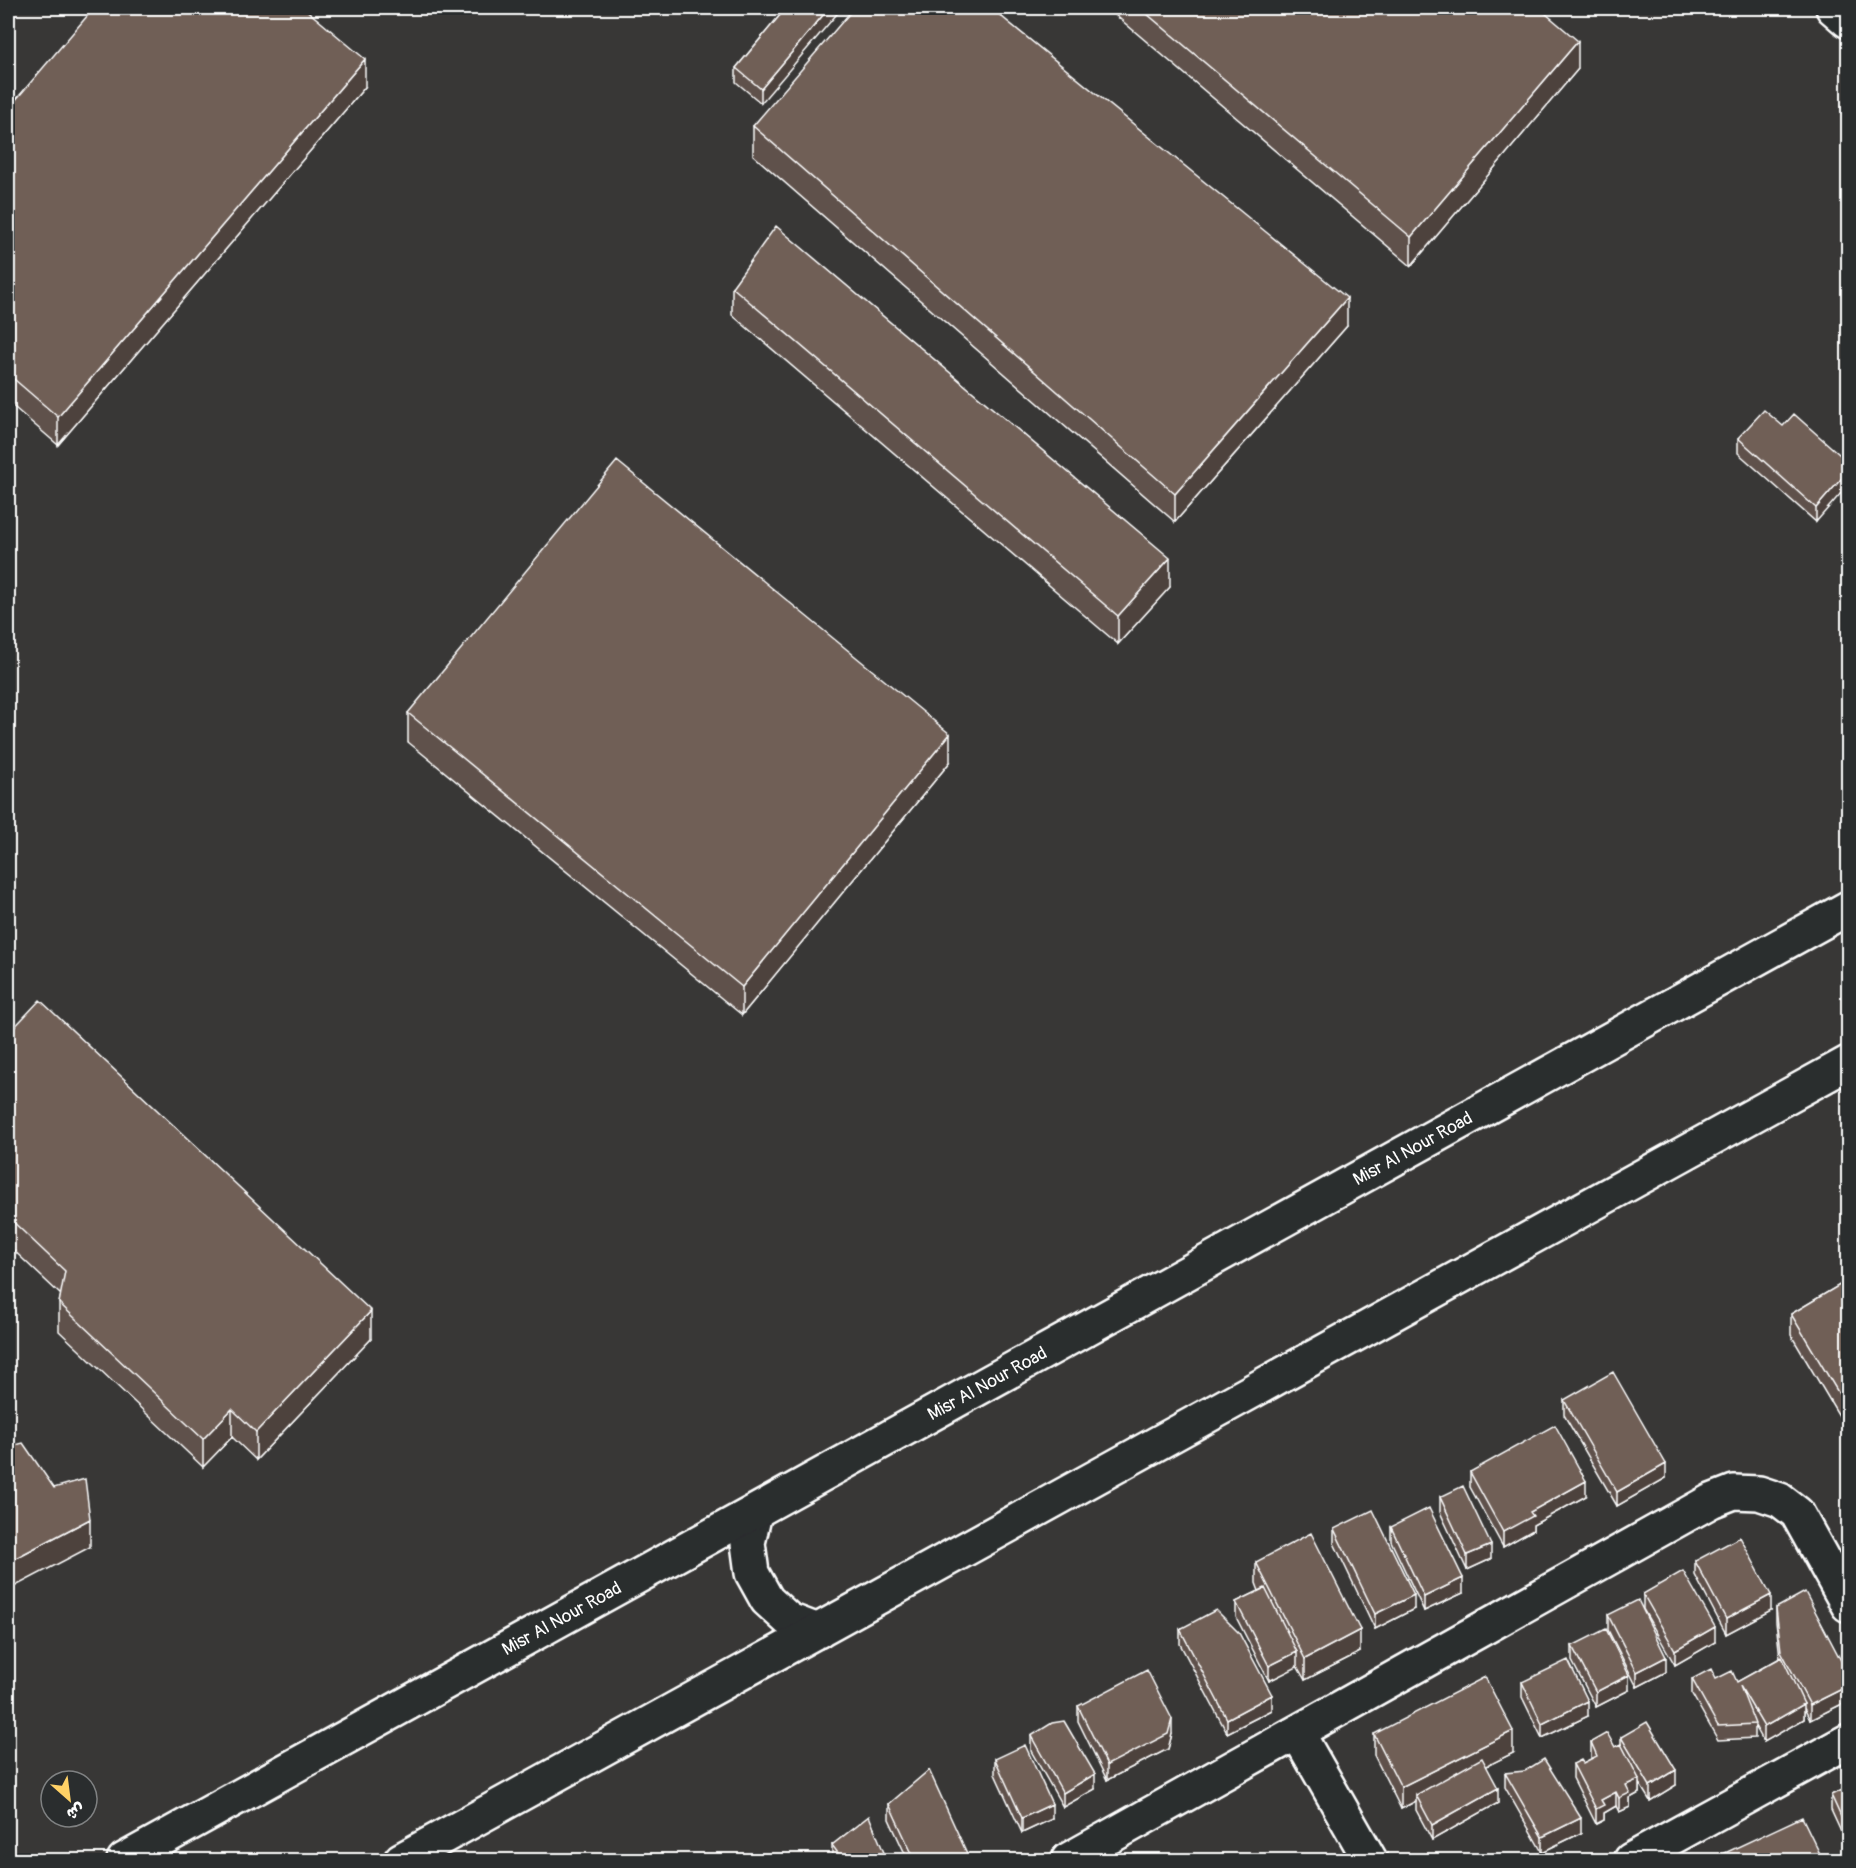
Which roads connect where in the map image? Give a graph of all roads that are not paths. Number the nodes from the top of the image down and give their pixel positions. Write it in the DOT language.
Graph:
graph roads {
  1 [pos="1833,8"];
  2 [pos="1848,21"];
  3 [pos="1848,908"];
  4 [pos="1848,1063"];
  5 [pos="755,1514"];
  6 [pos="1848,1605"];
  7 [pos="818,1631"];
  8 [pos="1297,1732"];
  9 [pos="1848,1741"];
  10 [pos="124,1860"];
  11 [pos="401,1860"];
  12 [pos="1068,1860"];
  13 [pos="1370,1860"];
  14 [pos="1631,1860"];
  1 -- 2 [label="street"];
  3 -- 5 [label="street, Misr Al Nour Road"];
  4 -- 7 [label="street"];
  5 -- 7 [label="street"];
  5 -- 10 [label="street, Misr Al Nour Road"];
  6 -- 8 [label="street"];
  7 -- 11 [label="street"];
  8 -- 12 [label="street"];
  8 -- 13 [label="street"];
  9 -- 14 [label="street"];
}
